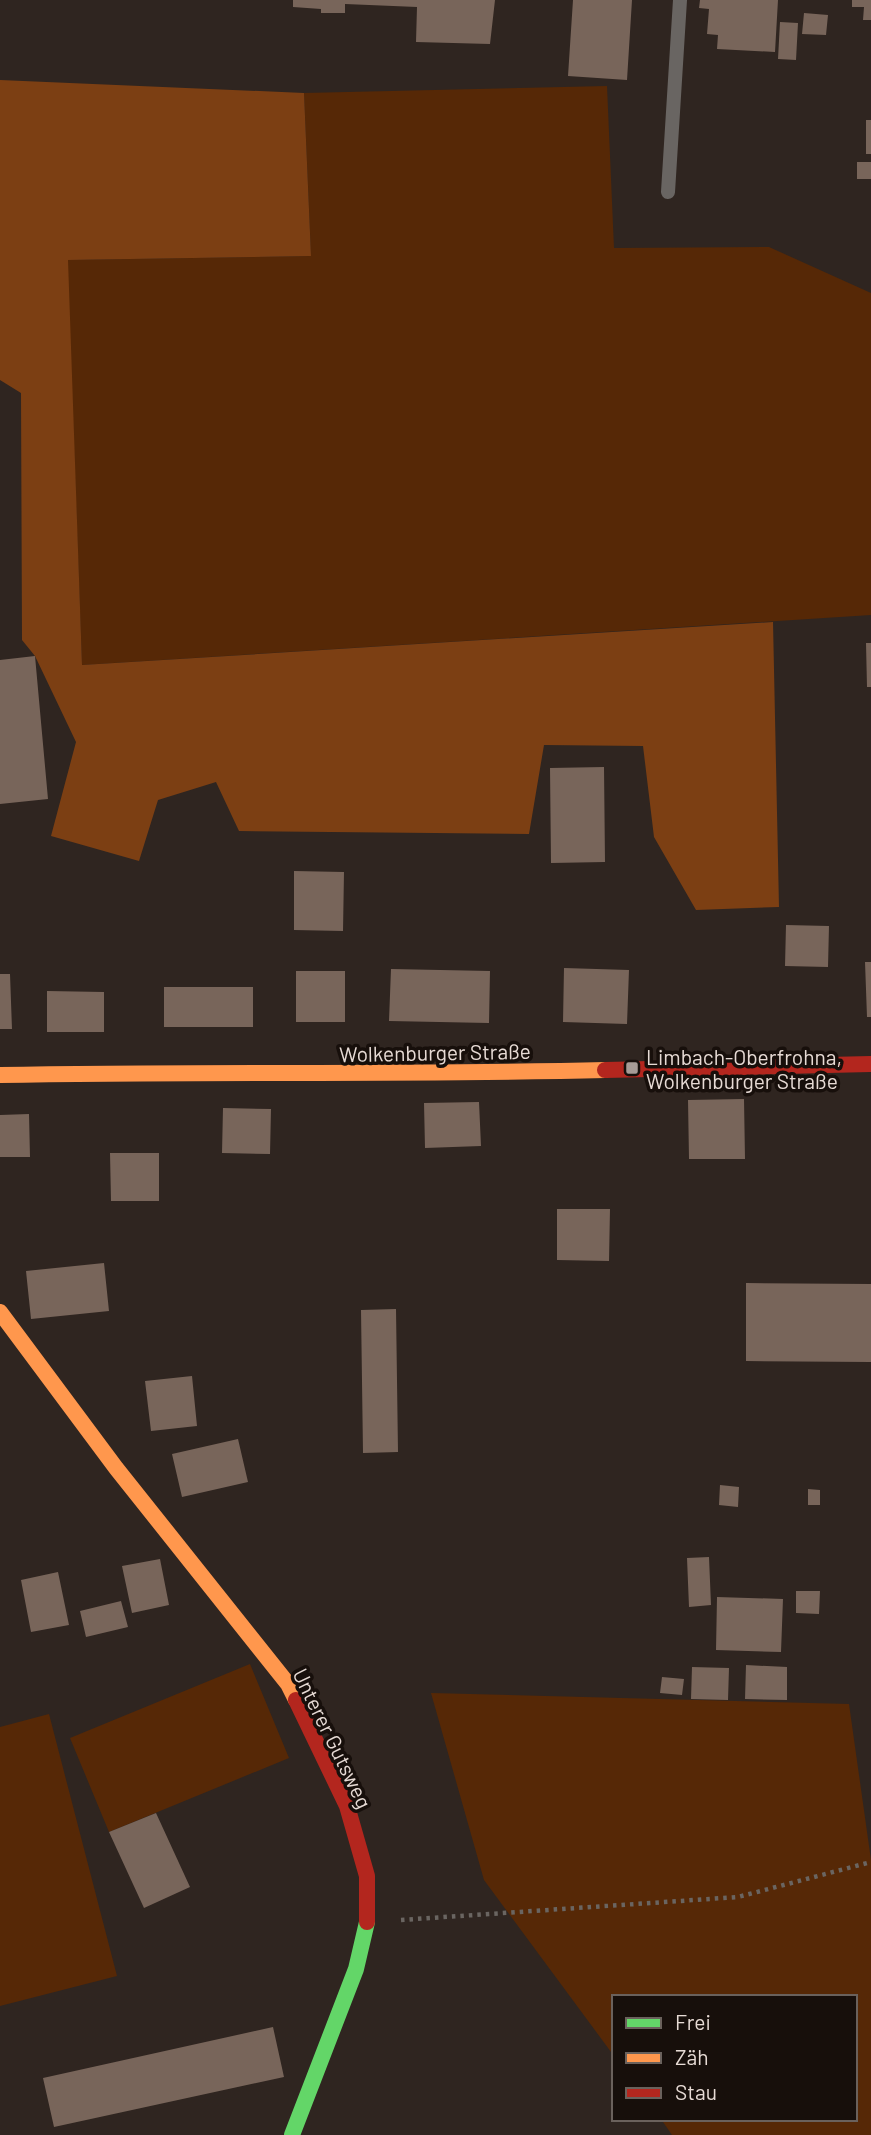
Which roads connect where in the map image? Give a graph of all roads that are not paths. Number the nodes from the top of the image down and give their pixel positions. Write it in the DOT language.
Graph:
graph roads {
  1 [pos="680,0"];
  2 [pos="668,192"];
  3 [pos="871,1064"];
  4 [pos="0,1075"];
  5 [pos="0,1312"];
  6 [pos="292,2135"];
  1 -- 2 [label="lane"];
  3 -- 4 [label="street, Wolkenburger Straße"];
  5 -- 6 [label="street, Unterer Gutsweg"];
}
